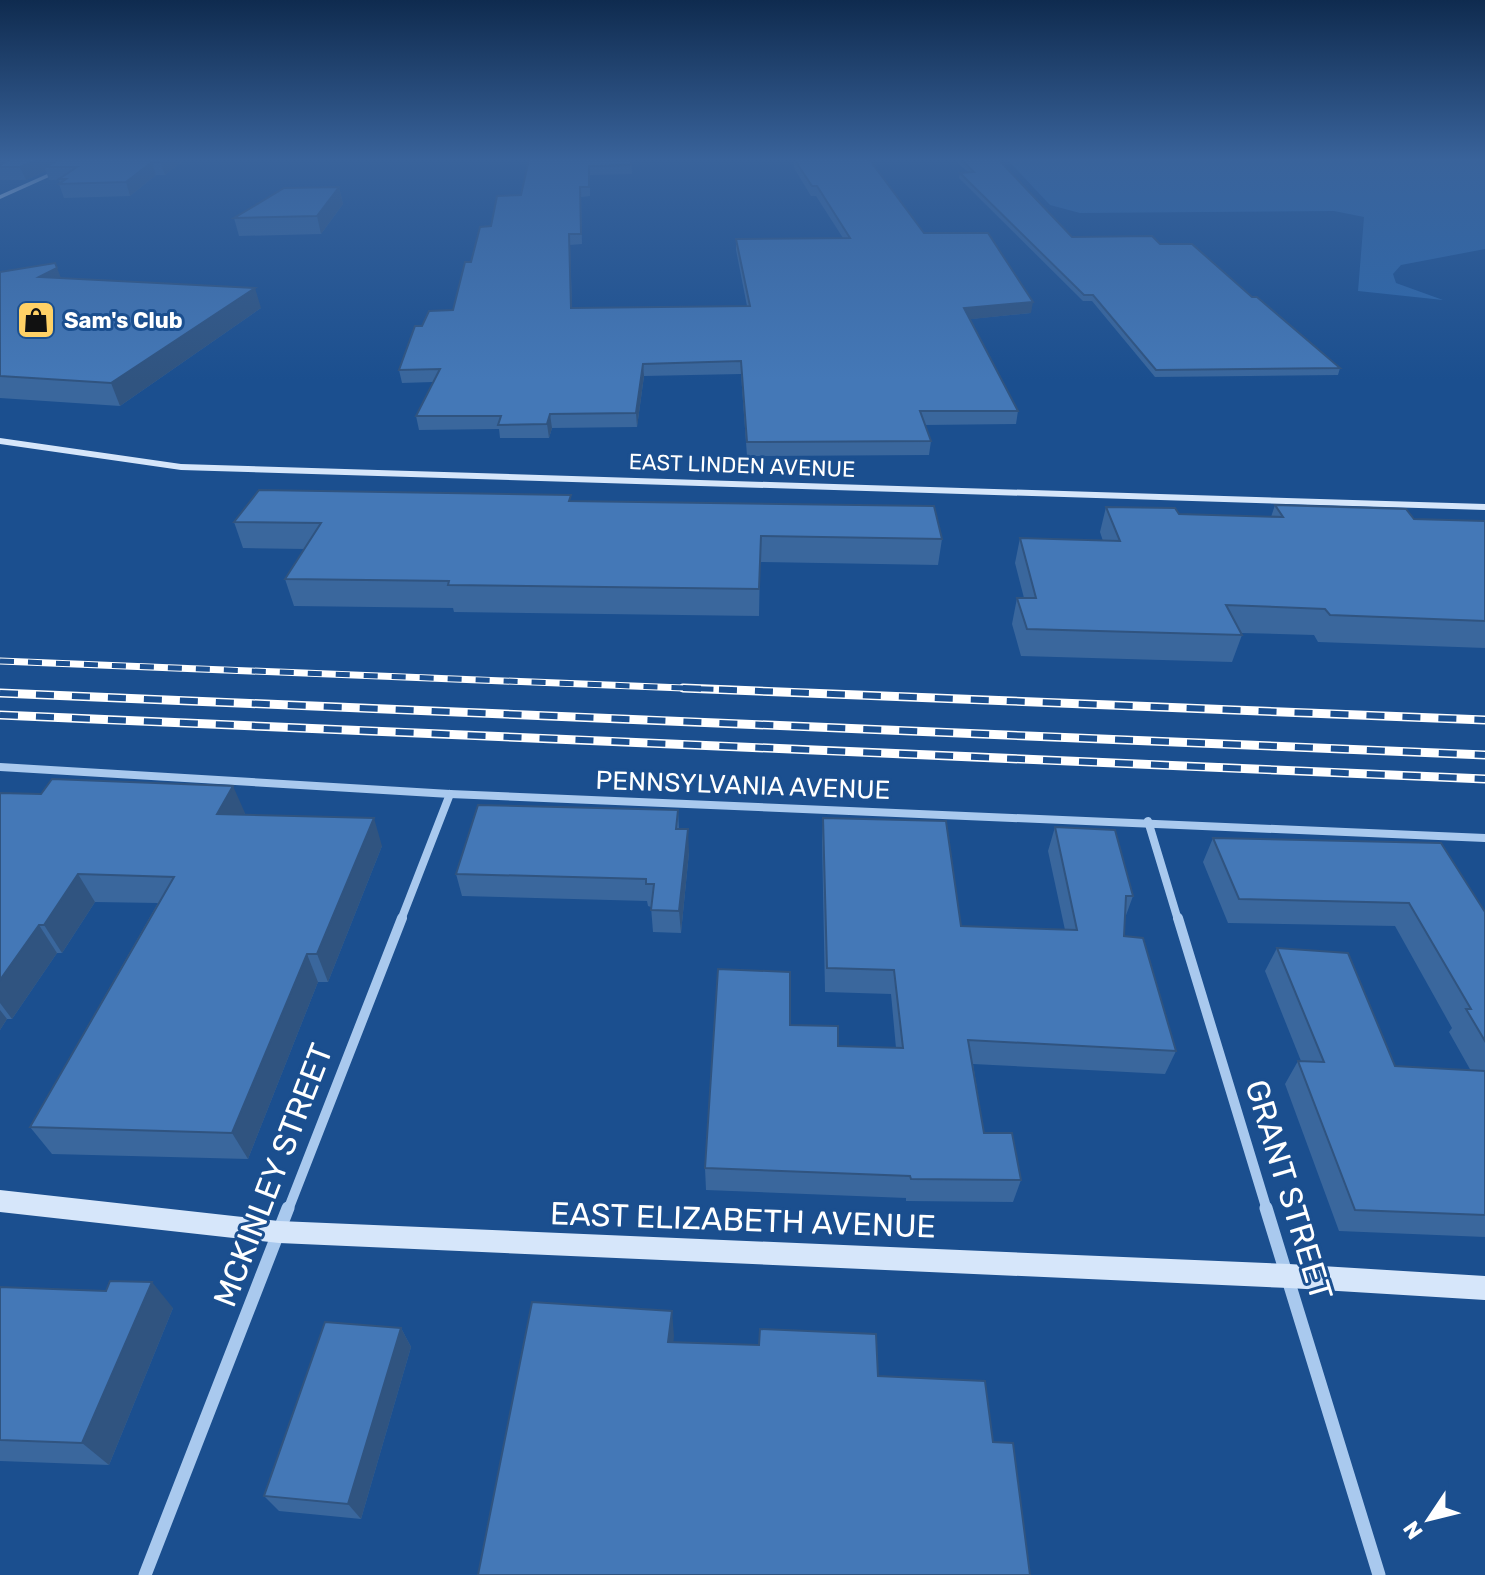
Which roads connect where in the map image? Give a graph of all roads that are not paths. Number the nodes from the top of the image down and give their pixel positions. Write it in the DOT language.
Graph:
graph roads {
  1 [pos="0,441"];
  2 [pos="1485,507"];
  3 [pos="0,767"];
  4 [pos="450,794"];
  5 [pos="1148,821"];
  6 [pos="1485,838"];
  7 [pos="0,1201"];
  8 [pos="279,1232"];
  9 [pos="1289,1276"];
  10 [pos="1485,1288"];
  11 [pos="145,1575"];
  12 [pos="1379,1575"];
  1 -- 2 [label="street, EAST LINDEN AVENUE"];
  3 -- 4 [label="street, PENNSYLVANIA AVENUE"];
  4 -- 5 [label="street, PENNSYLVANIA AVENUE"];
  4 -- 8 [label="street, MCKINLEY STREET"];
  5 -- 6 [label="street, PENNSYLVANIA AVENUE"];
  5 -- 9 [label="street, GRANT STREET"];
  7 -- 8 [label="street, EAST ELIZABETH AVENUE"];
  8 -- 9 [label="street, EAST ELIZABETH AVENUE"];
  8 -- 11 [label="street, MCKINLEY STREET"];
  9 -- 10 [label="street, EAST ELIZABETH AVENUE"];
  9 -- 12 [label="street, GRANT STREET"];
}
